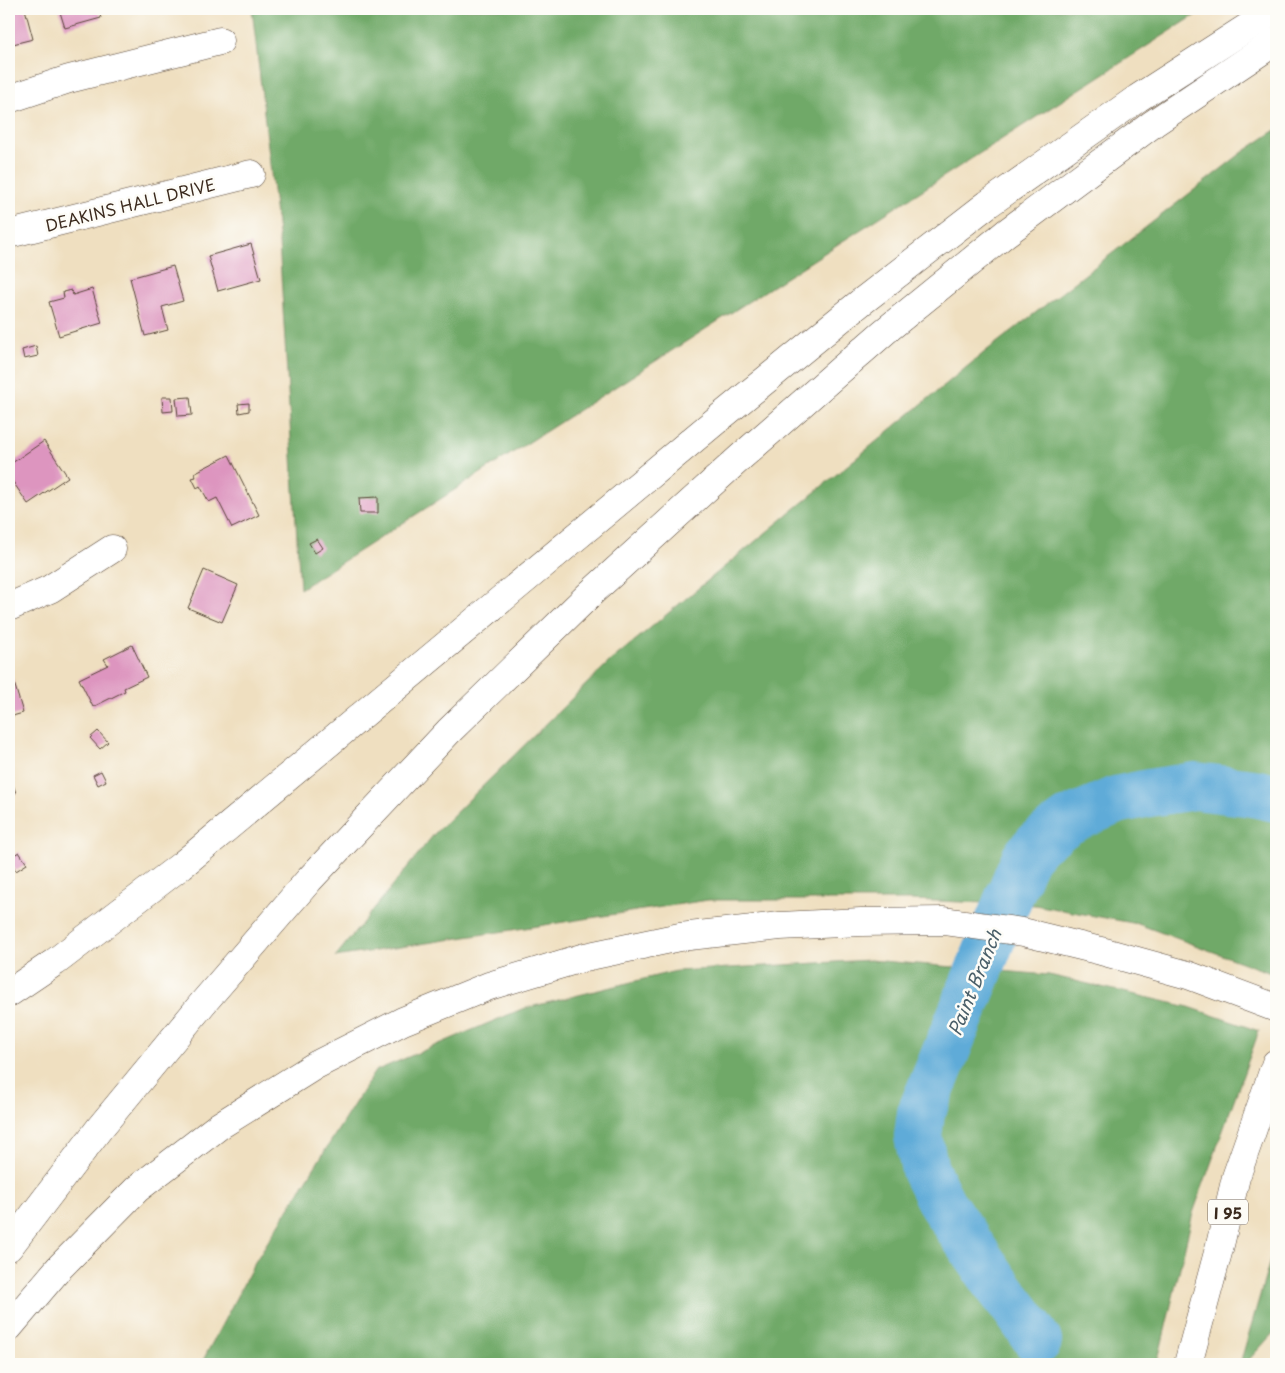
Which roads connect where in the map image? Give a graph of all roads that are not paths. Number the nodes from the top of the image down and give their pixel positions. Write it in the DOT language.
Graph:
graph roads {
  1 [pos="1276,9"];
  2 [pos="220,41"];
  3 [pos="1276,41"];
  4 [pos="9,99"];
  5 [pos="251,174"];
  6 [pos="9,234"];
  7 [pos="112,549"];
  8 [pos="9,607"];
  9 [pos="9,993"];
  10 [pos="1276,1008"];
  11 [pos="1276,1064"];
  12 [pos="9,1247"];
  13 [pos="9,1328"];
  14 [pos="1188,1364"];
  1 -- 9 [label="main road"];
  2 -- 4 [label="main road"];
  3 -- 12 [label="main road"];
  5 -- 6 [label="main road, DEAKINS HALL DRIVE"];
  7 -- 8 [label="main road"];
  10 -- 13 [label="main road"];
  11 -- 14 [label="main road, I 95"];
}
